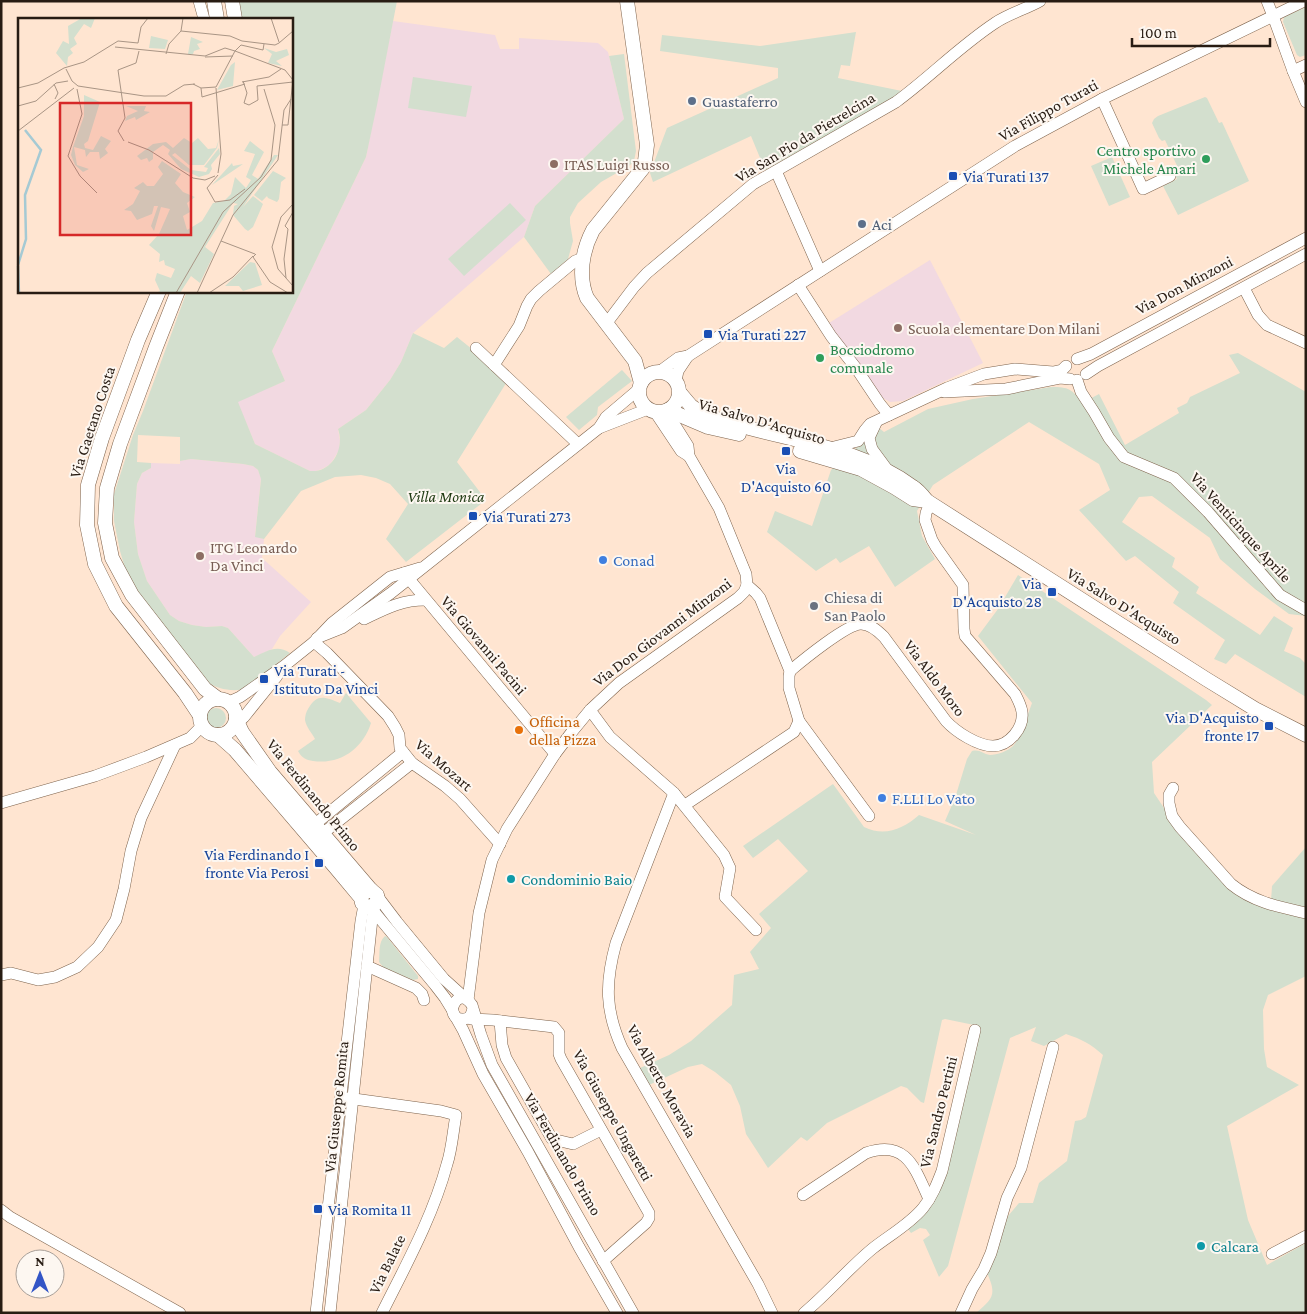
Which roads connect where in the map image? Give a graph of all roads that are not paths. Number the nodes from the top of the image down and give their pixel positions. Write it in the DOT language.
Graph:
graph roads {
  1 [pos="199,1"];
  2 [pos="214,1"];
  3 [pos="232,1"];
  4 [pos="627,1"];
  5 [pos="1040,1"];
  6 [pos="1267,1"];
  7 [pos="1304,1"];
  8 [pos="1273,16"];
  9 [pos="204,18"];
  10 [pos="217,18"];
  11 [pos="235,18"];
  12 [pos="1306,65"];
  13 [pos="1292,71"];
  14 [pos="1303,87"];
  15 [pos="1102,99"];
  16 [pos="1306,102"];
  17 [pos="776,171"];
  18 [pos="1170,176"];
  19 [pos="1306,238"];
  20 [pos="1306,254"];
  21 [pos="583,258"];
  22 [pos="820,271"];
  23 [pos="798,285"];
  24 [pos="1244,288"];
  25 [pos="159,292"];
  26 [pos="178,292"];
  27 [pos="606,324"];
  28 [pos="1306,343"];
  29 [pos="476,348"];
  30 [pos="688,356"];
  31 [pos="1077,359"];
  32 [pos="635,361"];
  33 [pos="494,366"];
  34 [pos="1066,366"];
  35 [pos="657,372"];
  36 [pos="1078,378"];
  37 [pos="640,386"];
  38 [pos="678,387"];
  39 [pos="938,392"];
  40 [pos="660,411"];
  41 [pos="889,415"];
  42 [pos="599,428"];
  43 [pos="864,440"];
  44 [pos="578,444"];
  45 [pos="830,448"];
  46 [pos="855,462"];
  47 [pos="889,472"];
  48 [pos="928,502"];
  49 [pos="406,576"];
  50 [pos="747,586"];
  51 [pos="425,600"];
  52 [pos="1306,610"];
  53 [pos="342,628"];
  54 [pos="316,640"];
  55 [pos="284,666"];
  56 [pos="790,670"];
  57 [pos="223,700"];
  58 [pos="590,710"];
  59 [pos="201,720"];
  60 [pos="798,721"];
  61 [pos="230,727"];
  62 [pos="1306,735"];
  63 [pos="175,744"];
  64 [pos="403,752"];
  65 [pos="555,754"];
  66 [pos="412,763"];
  67 [pos="1173,788"];
  68 [pos="674,793"];
  69 [pos="1,803"];
  70 [pos="685,805"];
  71 [pos="869,816"];
  72 [pos="318,830"];
  73 [pos="500,844"];
  74 [pos="370,902"];
  75 [pos="1306,914"];
  76 [pos="390,929"];
  77 [pos="756,930"];
  78 [pos="369,949"];
  79 [pos="367,966"];
  80 [pos="1,975"];
  81 [pos="359,989"];
  82 [pos="424,1000"];
  83 [pos="470,1008"];
  84 [pos="453,1013"];
  85 [pos="497,1020"];
  86 [pos="975,1030"];
  87 [pos="1053,1047"];
  88 [pos="340,1096"];
  89 [pos="353,1099"];
  90 [pos="601,1130"];
  91 [pos="524,1134"];
  92 [pos="335,1147"];
  93 [pos="347,1149"];
  94 [pos="533,1149"];
  95 [pos="803,1195"];
  96 [pos="929,1199"];
  97 [pos="1,1210"];
  98 [pos="1306,1236"];
  99 [pos="591,1240"];
  100 [pos="579,1247"];
  101 [pos="1272,1254"];
  102 [pos="606,1266"];
  103 [pos="597,1278"];
  104 [pos="180,1313"];
  105 [pos="316,1313"];
  106 [pos="330,1313"];
  107 [pos="382,1313"];
  108 [pos="617,1313"];
  109 [pos="633,1313"];
  110 [pos="772,1313"];
  111 [pos="804,1313"];
  112 [pos="961,1313"];
  1 -- 9 [label="street"];
  2 -- 10 [label="street"];
  3 -- 11 [label="street"];
  4 -- 21 [label="street"];
  5 -- 17 [label="street, Via San Pio da Pietrelcina"];
  6 -- 8 [label="street"];
  7 -- 8 [label="street, Via Filippo Turati"];
  8 -- 13 [label="street"];
  8 -- 15 [label="street, Via Filippo Turati"];
  12 -- 13 [label="street"];
  13 -- 14 [label="street"];
  14 -- 16 [label="street"];
  15 -- 18 [label="street"];
  15 -- 22 [label="street, Via Filippo Turati"];
  17 -- 22 [label="street"];
  17 -- 27 [label="street, Via San Pio da Pietrelcina"];
  19 -- 31 [label="street, Via Don Minzoni"];
  20 -- 24 [label="street, Via Don Minzoni"];
  21 -- 27 [label="street"];
  21 -- 33 [label="street"];
  22 -- 23 [label="street, Via Filippo Turati"];
  23 -- 30 [label="street, Via Filippo Turati"];
  23 -- 41 [label="street"];
  24 -- 28 [label="street"];
  24 -- 36 [label="street, Via Don Minzoni"];
  25 -- 59 [label="street, Via Gaetano Costa"];
  26 -- 57 [label="street, Via Gaetano Costa"];
  27 -- 32 [label="street"];
  29 -- 33 [label="street"];
  30 -- 35 [label="street, Via Filippo Turati"];
  30 -- 38 [label="street"];
  31 -- 34 [label="street, Via Don Minzoni"];
  31 -- 36 [label="street"];
  32 -- 35 [label="street"];
  32 -- 37 [label="street"];
  33 -- 44 [label="street"];
  34 -- 36 [label="street"];
  34 -- 39 [label="street, Via Don Minzoni"];
  35 -- 37 [label="street"];
  35 -- 38 [label="street"];
  36 -- 39 [label="street, Via Don Minzoni"];
  36 -- 52 [label="street, Via Venticinque Aprile"];
  37 -- 40 [label="street"];
  37 -- 42 [label="street"];
  38 -- 40 [label="street"];
  38 -- 45 [label="street, Via Salvo D'Acquisto"];
  39 -- 41 [label="street, Via Don Minzoni"];
  40 -- 42 [label="street"];
  40 -- 46 [label="street, Via Salvo D'Acquisto"];
  40 -- 50 [label="street"];
  41 -- 43 [label="street, Via Don Minzoni"];
  42 -- 44 [label="street"];
  43 -- 45 [label="street"];
  43 -- 46 [label="street"];
  43 -- 47 [label="street"];
  44 -- 49 [label="street"];
  45 -- 46 [label="street, Via Salvo D'Acquisto"];
  46 -- 47 [label="street, Via Salvo D'Acquisto"];
  46 -- 48 [label="street, Via Salvo D'Acquisto"];
  47 -- 48 [label="street, Via Salvo D'Acquisto"];
  48 -- 56 [label="street, Via Aldo Moro"];
  48 -- 62 [label="street, Via Salvo D'Acquisto"];
  49 -- 51 [label="street, Via Giovanni Pacini"];
  49 -- 53 [label="street"];
  49 -- 54 [label="street"];
  50 -- 56 [label="street"];
  50 -- 58 [label="street, Via Don Giovanni Minzoni"];
  51 -- 53 [label="street"];
  51 -- 65 [label="street, Via Giovanni Pacini"];
  53 -- 54 [label="street"];
  54 -- 55 [label="street"];
  54 -- 64 [label="street, Via Mozart"];
  55 -- 57 [label="street"];
  55 -- 61 [label="street"];
  56 -- 60 [label="street"];
  57 -- 59 [label="street"];
  57 -- 61 [label="street"];
  58 -- 65 [label="street, Via Don Giovanni Minzoni"];
  58 -- 68 [label="street"];
  59 -- 61 [label="street"];
  59 -- 63 [label="street"];
  60 -- 70 [label="street"];
  60 -- 71 [label="street"];
  61 -- 72 [label="street, Via Ferdinando Primo"];
  61 -- 74 [label="street, Via Ferdinando Primo"];
  63 -- 69 [label="street"];
  63 -- 80 [label="street"];
  64 -- 66 [label="street, Via Mozart"];
  64 -- 72 [label="street"];
  65 -- 73 [label="street, Via Don Giovanni Minzoni"];
  66 -- 72 [label="street"];
  66 -- 73 [label="street, Via Mozart"];
  67 -- 75 [label="street"];
  68 -- 70 [label="street"];
  68 -- 110 [label="street, Via Alberto Moravia"];
  70 -- 77 [label="street"];
  72 -- 74 [label="street, Via Ferdinando Primo"];
  73 -- 83 [label="street, Via Don Giovanni Minzoni"];
  74 -- 76 [label="street, Via Ferdinando Primo"];
  74 -- 78 [label="street, Via Giuseppe Romita"];
  74 -- 81 [label="street, Via Giuseppe Romita"];
  74 -- 83 [label="street, Via Ferdinando Primo"];
  76 -- 78 [label="street"];
  76 -- 84 [label="street, Via Ferdinando Primo"];
  78 -- 79 [label="street, Via Giuseppe Romita"];
  79 -- 81 [label="street, Via Giuseppe Romita"];
  79 -- 82 [label="street"];
  81 -- 88 [label="street, Via Giuseppe Romita"];
  81 -- 89 [label="street, Via Giuseppe Romita"];
  83 -- 84 [label="street"];
  83 -- 84 [label="street"];
  83 -- 85 [label="street"];
  83 -- 91 [label="street, Via Ferdinando Primo"];
  84 -- 91 [label="street, Via Ferdinando Primo"];
  85 -- 90 [label="street, Via Giuseppe Ungaretti"];
  85 -- 90 [label="street"];
  86 -- 96 [label="street, Via Sandro Pertini"];
  87 -- 112 [label="street"];
  88 -- 89 [label="street"];
  88 -- 92 [label="street, Via Giuseppe Romita"];
  89 -- 93 [label="street, Via Giuseppe Romita"];
  89 -- 107 [label="street, Via Balate"];
  90 -- 102 [label="street, Via Giuseppe Ungaretti"];
  91 -- 94 [label="street, Via Ferdinando Primo"];
  92 -- 93 [label="street"];
  92 -- 105 [label="street, Via Giuseppe Romita"];
  93 -- 106 [label="street, Via Giuseppe Romita"];
  94 -- 99 [label="street, Via Ferdinando Primo"];
  94 -- 100 [label="street, Via Ferdinando Primo"];
  95 -- 96 [label="street, Via Sandro Pertini"];
  96 -- 111 [label="street, Via Sandro Pertini"];
  97 -- 104 [label="street"];
  98 -- 101 [label="street"];
  99 -- 100 [label="street"];
  99 -- 102 [label="street, Via Ferdinando Primo"];
  100 -- 103 [label="street, Via Ferdinando Primo"];
  102 -- 103 [label="street, Via Giuseppe Ungaretti"];
  102 -- 109 [label="street, Via Ferdinando Primo"];
  103 -- 108 [label="street, Via Ferdinando Primo"];
}
